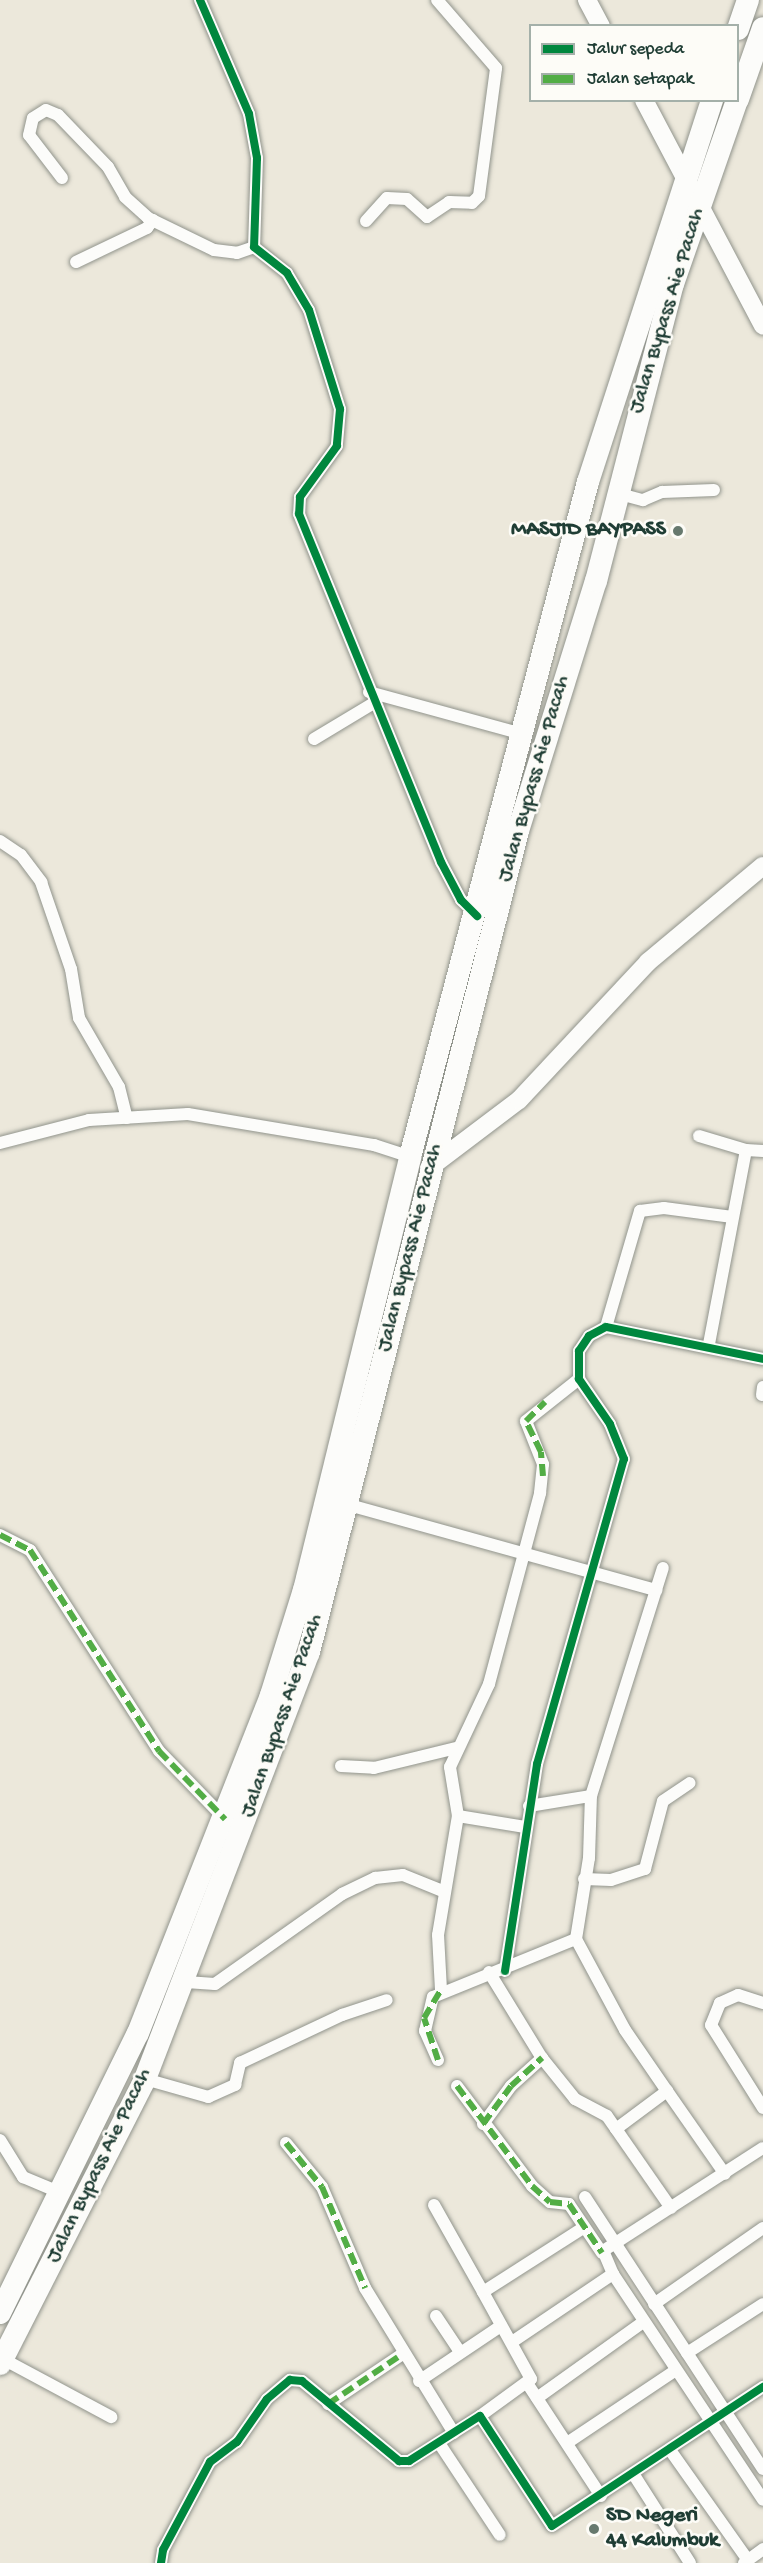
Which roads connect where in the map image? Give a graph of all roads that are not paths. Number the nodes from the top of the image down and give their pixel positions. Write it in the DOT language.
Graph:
graph roads {
  1 [pos="200,0"];
  2 [pos="437,0"];
  3 [pos="588,0"];
  4 [pos="748,0"];
  5 [pos="601,24"];
  6 [pos="739,26"];
  7 [pos="763,28"];
  8 [pos="739,94"];
  9 [pos="645,102"];
  10 [pos="711,102"];
  11 [pos="736,102"];
  12 [pos="686,173"];
  13 [pos="63,178"];
  14 [pos="701,202"];
  15 [pos="153,220"];
  16 [pos="366,221"];
  17 [pos="254,248"];
  18 [pos="76,262"];
  19 [pos="763,326"];
  20 [pos="714,490"];
  21 [pos="614,496"];
  22 [pos="371,698"];
  23 [pos="523,734"];
  24 [pos="314,739"];
  25 [pos="0,841"];
  26 [pos="763,866"];
  27 [pos="477,916"];
  28 [pos="127,1118"];
  29 [pos="699,1136"];
  30 [pos="1,1140"];
  31 [pos="746,1150"];
  32 [pos="763,1151"];
  33 [pos="420,1162"];
  34 [pos="732,1217"];
  35 [pos="606,1327"];
  36 [pos="709,1344"];
  37 [pos="763,1359"];
  38 [pos="579,1379"];
  39 [pos="349,1505"];
  40 [pos="0,1535"];
  41 [pos="525,1554"];
  42 [pos="663,1568"];
  43 [pos="592,1574"];
  44 [pos="656,1590"];
  45 [pos="456,1748"];
  46 [pos="340,1766"];
  47 [pos="690,1783"];
  48 [pos="591,1796"];
  49 [pos="529,1806"];
  50 [pos="458,1816"];
  51 [pos="225,1819"];
  52 [pos="525,1827"];
  53 [pos="584,1879"];
  54 [pos="445,1892"];
  55 [pos="576,1939"];
  56 [pos="505,1971"];
  57 [pos="489,1972"];
  58 [pos="186,1982"];
  59 [pos="441,1990"];
  60 [pos="387,2000"];
  61 [pos="763,2003"];
  62 [pos="542,2058"];
  63 [pos="438,2060"];
  64 [pos="116,2077"];
  65 [pos="145,2079"];
  66 [pos="457,2086"];
  67 [pos="667,2091"];
  68 [pos="763,2108"];
  69 [pos="483,2124"];
  70 [pos="616,2129"];
  71 [pos="0,2140"];
  72 [pos="286,2143"];
  73 [pos="763,2148"];
  74 [pos="725,2174"];
  75 [pos="61,2193"];
  76 [pos="585,2197"];
  77 [pos="434,2205"];
  78 [pos="671,2208"];
  79 [pos="583,2228"];
  80 [pos="763,2228"];
  81 [pos="614,2245"];
  82 [pos="602,2253"];
  83 [pos="613,2274"];
  84 [pos="483,2292"];
  85 [pos="654,2304"];
  86 [pos="763,2304"];
  87 [pos="0,2313"];
  88 [pos="436,2316"];
  89 [pos="643,2322"];
  90 [pos="501,2326"];
  91 [pos="512,2342"];
  92 [pos="460,2352"];
  93 [pos="687,2353"];
  94 [pos="401,2355"];
  95 [pos="2,2361"];
  96 [pos="676,2370"];
  97 [pos="419,2381"];
  98 [pos="527,2383"];
  99 [pos="763,2387"];
  100 [pos="537,2398"];
  101 [pos="328,2404"];
  102 [pos="725,2413"];
  103 [pos="111,2416"];
  104 [pos="480,2416"];
  105 [pos="711,2423"];
  106 [pos="454,2433"];
  107 [pos="439,2443"];
  108 [pos="567,2443"];
  109 [pos="670,2450"];
  110 [pos="763,2469"];
  111 [pos="634,2475"];
  112 [pos="601,2496"];
  113 [pos="763,2500"];
  114 [pos="500,2535"];
  115 [pos="763,2549"];
  116 [pos="746,2562"];
  117 [pos="161,2563"];
  118 [pos="690,2563"];
  1 -- 17 [label="street"];
  2 -- 16 [label="street"];
  3 -- 5 [label="street"];
  4 -- 6 [label="highway"];
  7 -- 8 [label="highway, Jalan Bypass Aie Pacah"];
  9 -- 12 [label="street"];
  10 -- 12 [label="highway"];
  11 -- 14 [label="highway, Jalan Bypass Aie Pacah"];
  12 -- 14 [label="street"];
  12 -- 23 [label="highway"];
  13 -- 15 [label="street"];
  14 -- 19 [label="street"];
  14 -- 21 [label="highway, Jalan Bypass Aie Pacah"];
  15 -- 17 [label="street"];
  15 -- 18 [label="street"];
  17 -- 22 [label="street"];
  20 -- 21 [label="street"];
  21 -- 33 [label="highway, Jalan Bypass Aie Pacah"];
  22 -- 23 [label="street"];
  22 -- 24 [label="street"];
  22 -- 27 [label="street"];
  23 -- 27 [label="highway"];
  25 -- 28 [label="street"];
  26 -- 33 [label="street"];
  27 -- 33 [label="highway"];
  28 -- 30 [label="street"];
  28 -- 33 [label="street"];
  29 -- 31 [label="street"];
  31 -- 32 [label="street"];
  31 -- 34 [label="street"];
  33 -- 39 [label="highway, Jalan Bypass Aie Pacah"];
  33 -- 51 [label="highway"];
  34 -- 35 [label="street"];
  34 -- 36 [label="street"];
  35 -- 36 [label="street"];
  35 -- 38 [label="street"];
  36 -- 37 [label="street"];
  38 -- 41 [label="street"];
  38 -- 43 [label="street"];
  39 -- 41 [label="street"];
  39 -- 58 [label="highway, Jalan Bypass Aie Pacah"];
  40 -- 51 [label="street"];
  41 -- 43 [label="street"];
  41 -- 45 [label="street"];
  42 -- 44 [label="street"];
  43 -- 44 [label="street"];
  43 -- 49 [label="street"];
  44 -- 48 [label="street"];
  45 -- 46 [label="street"];
  45 -- 50 [label="street"];
  47 -- 53 [label="street"];
  48 -- 49 [label="street"];
  48 -- 53 [label="street"];
  49 -- 52 [label="street"];
  50 -- 52 [label="street"];
  50 -- 54 [label="street"];
  51 -- 64 [label="highway"];
  52 -- 56 [label="street"];
  53 -- 55 [label="street"];
  54 -- 58 [label="street"];
  54 -- 59 [label="street"];
  55 -- 56 [label="street"];
  55 -- 67 [label="street"];
  56 -- 57 [label="street"];
  57 -- 59 [label="street"];
  57 -- 62 [label="street"];
  58 -- 65 [label="highway, Jalan Bypass Aie Pacah"];
  59 -- 63 [label="street"];
  60 -- 65 [label="street"];
  61 -- 68 [label="street"];
  62 -- 69 [label="street"];
  62 -- 70 [label="street"];
  64 -- 65 [label="highway"];
  64 -- 75 [label="highway"];
  65 -- 95 [label="highway, Jalan Bypass Aie Pacah"];
  66 -- 69 [label="street"];
  67 -- 70 [label="street"];
  67 -- 74 [label="street"];
  69 -- 79 [label="street"];
  70 -- 78 [label="street"];
  71 -- 75 [label="street"];
  72 -- 94 [label="street"];
  73 -- 74 [label="street"];
  74 -- 78 [label="street"];
  75 -- 87 [label="highway"];
  76 -- 81 [label="street"];
  77 -- 84 [label="street"];
  78 -- 81 [label="street"];
  79 -- 82 [label="street"];
  79 -- 84 [label="street"];
  80 -- 85 [label="street"];
  81 -- 82 [label="street"];
  81 -- 85 [label="street"];
  82 -- 83 [label="street"];
  83 -- 89 [label="street"];
  83 -- 91 [label="street"];
  84 -- 90 [label="street"];
  85 -- 93 [label="street"];
  86 -- 93 [label="street"];
  88 -- 92 [label="street"];
  89 -- 96 [label="street"];
  89 -- 100 [label="street"];
  90 -- 91 [label="street"];
  90 -- 92 [label="street"];
  91 -- 98 [label="street"];
  92 -- 97 [label="street"];
  93 -- 102 [label="street"];
  94 -- 97 [label="street"];
  94 -- 101 [label="street"];
  95 -- 103 [label="street"];
  96 -- 105 [label="street"];
  96 -- 108 [label="street"];
  97 -- 106 [label="street"];
  98 -- 100 [label="street"];
  98 -- 104 [label="street"];
  99 -- 102 [label="street"];
  100 -- 108 [label="street"];
  101 -- 107 [label="street"];
  101 -- 117 [label="street"];
  102 -- 105 [label="street"];
  102 -- 110 [label="street"];
  104 -- 106 [label="street"];
  104 -- 112 [label="street"];
  105 -- 109 [label="street"];
  105 -- 113 [label="street"];
  106 -- 107 [label="street"];
  107 -- 114 [label="street"];
  108 -- 112 [label="street"];
  109 -- 111 [label="street"];
  109 -- 116 [label="street"];
  111 -- 112 [label="street"];
  111 -- 118 [label="street"];
  115 -- 116 [label="street"];
}
